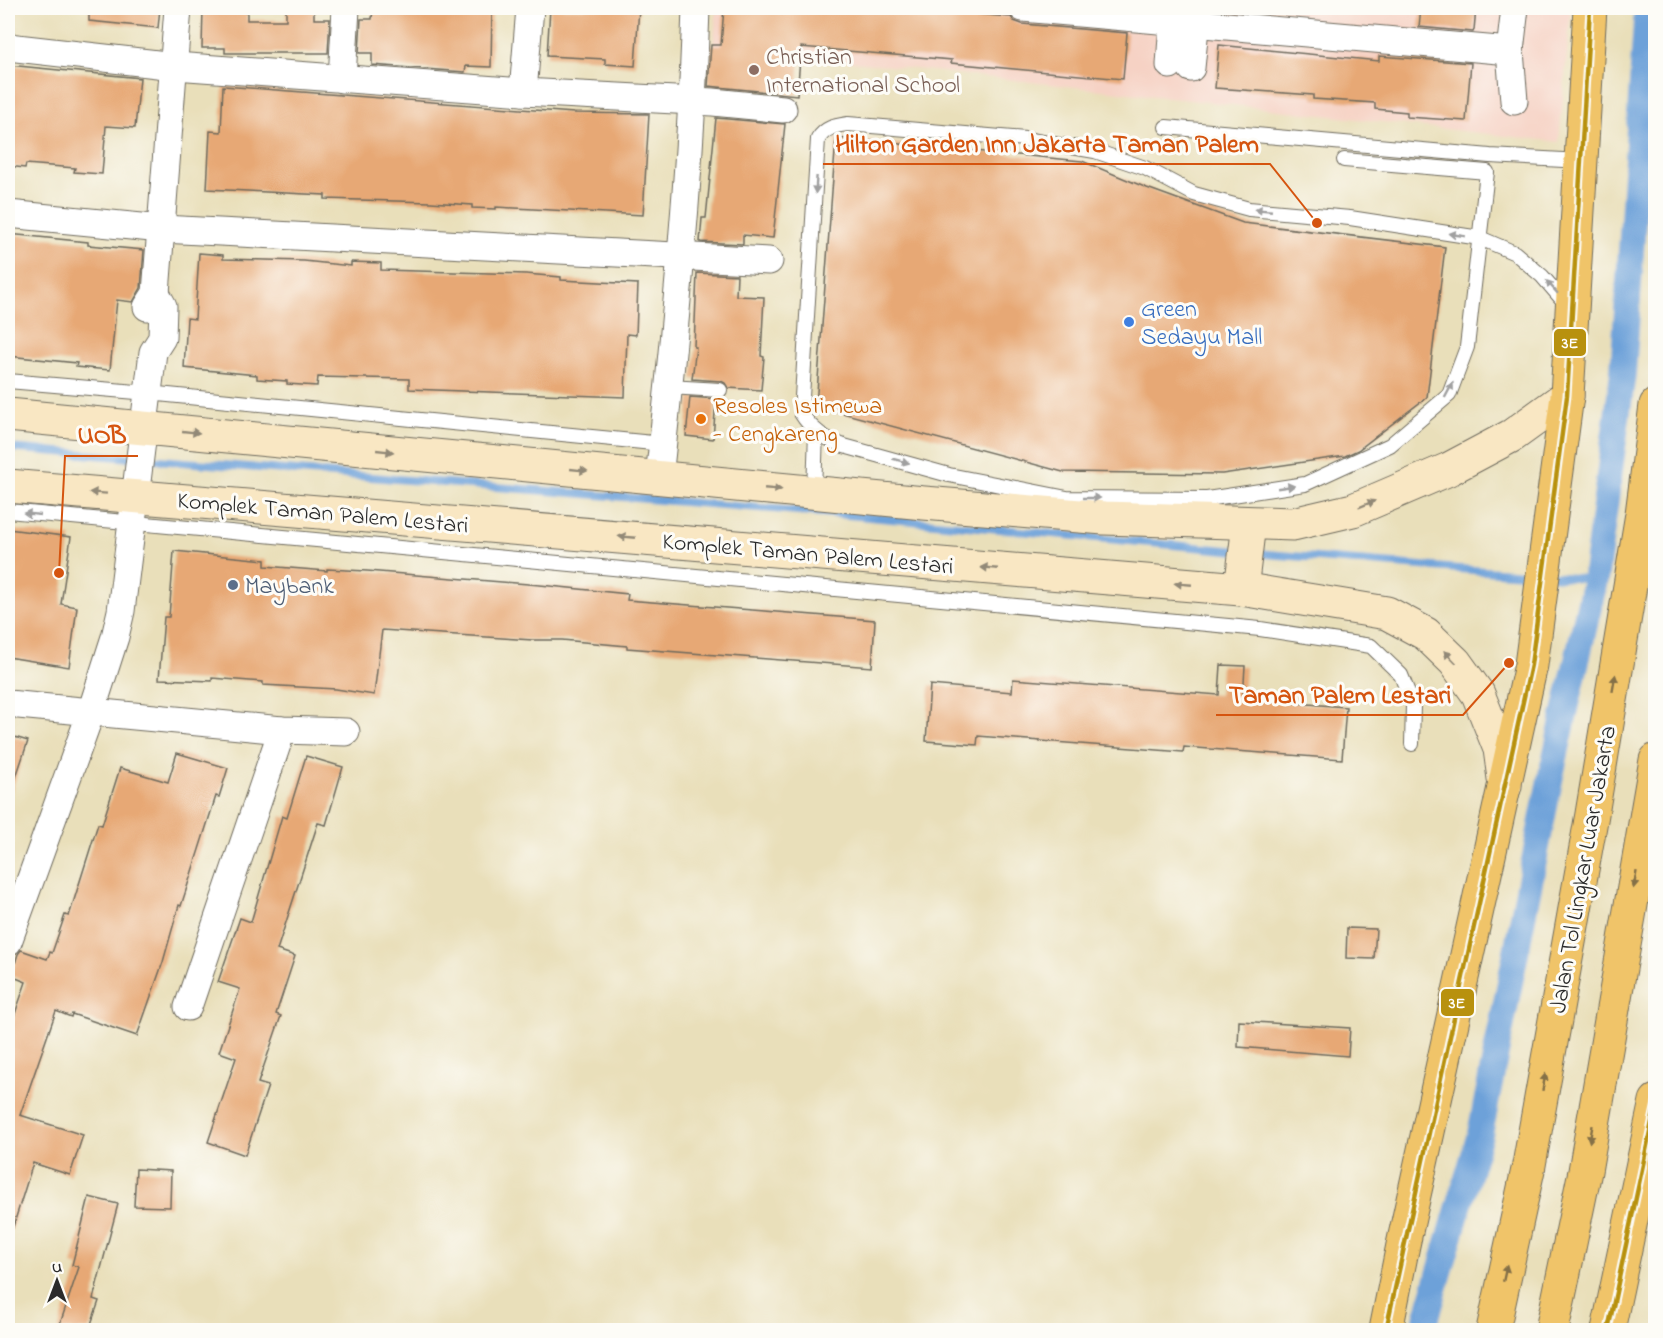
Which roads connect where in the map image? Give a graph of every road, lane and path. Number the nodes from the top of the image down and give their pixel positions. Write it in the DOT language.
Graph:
graph roads {
  1 [pos="178,8"];
  2 [pos="346,8"];
  3 [pos="530,8"];
  4 [pos="696,8"];
  5 [pos="1023,8"];
  6 [pos="1515,8"];
  7 [pos="1590,8"];
  8 [pos="1185,15"];
  9 [pos="8,48"];
  10 [pos="1510,51"];
  11 [pos="175,66"];
  12 [pos="1180,66"];
  13 [pos="342,79"];
  14 [pos="523,92"];
  15 [pos="1514,100"];
  16 [pos="693,101"];
  17 [pos="783,109"];
  18 [pos="1166,127"];
  19 [pos="1344,160"];
  20 [pos="1582,161"];
  21 [pos="8,214"];
  22 [pos="162,229"];
  23 [pos="1480,238"];
  24 [pos="682,255"];
  25 [pos="769,261"];
  26 [pos="1572,311"];
  27 [pos="8,381"];
  28 [pos="669,387"];
  29 [pos="720,390"];
  30 [pos="148,393"];
  31 [pos="1567,396"];
  32 [pos="1656,405"];
  33 [pos="8,415"];
  34 [pos="816,431"];
  35 [pos="142,435"];
  36 [pos="663,444"];
  37 [pos="659,478"];
  38 [pos="995,483"];
  39 [pos="8,486"];
  40 [pos="814,492"];
  41 [pos="135,498"];
  42 [pos="924,503"];
  43 [pos="8,511"];
  44 [pos="1245,556"];
  45 [pos="8,704"];
  46 [pos="91,712"];
  47 [pos="282,730"];
  48 [pos="346,732"];
  49 [pos="1412,744"];
  50 [pos="1656,760"];
  51 [pos="1505,786"];
  52 [pos="8,942"];
  53 [pos="188,1006"];
  54 [pos="1656,1101"];
  55 [pos="1386,1330"];
  56 [pos="1493,1330"];
  57 [pos="1552,1330"];
  58 [pos="1608,1330"];
  1 -- 11 [label="street"];
  2 -- 13 [label="street"];
  3 -- 14 [label="street"];
  4 -- 16 [label="street"];
  5 -- 8 [label="street"];
  6 -- 10 [label="street"];
  7 -- 20 [label="main road"];
  8 -- 10 [label="street"];
  8 -- 12 [label="street"];
  9 -- 11 [label="street"];
  10 -- 15 [label="street"];
  11 -- 13 [label="street"];
  11 -- 22 [label="street"];
  13 -- 14 [label="street"];
  14 -- 16 [label="street"];
  16 -- 17 [label="street"];
  16 -- 24 [label="street"];
  18 -- 20 [label="lane"];
  19 -- 23 [label="lane"];
  20 -- 26 [label="main road"];
  21 -- 22 [label="street"];
  22 -- 24 [label="street"];
  22 -- 30 [label="street"];
  26 -- 23 [label="lane, one-way"];
  23 -- 34 [label="lane, one-way"];
  38 -- 23 [label="lane, one-way"];
  24 -- 25 [label="street"];
  24 -- 28 [label="street"];
  26 -- 31 [label="main road"];
  27 -- 30 [label="lane"];
  28 -- 29 [label="lane"];
  28 -- 36 [label="street"];
  30 -- 35 [label="street"];
  30 -- 36 [label="lane"];
  44 -- 31 [label="street, Komplek Taman Palem Lestari, one-way"];
  31 -- 51 [label="main road"];
  56 -- 32 [label="main road, Jalan Tol Lingkar Luar Jakarta, one-way"];
  33 -- 35 [label="street, Komplek Taman Palem Lestari"];
  34 -- 38 [label="lane, one-way"];
  34 -- 40 [label="lane"];
  35 -- 37 [label="street, Komplek Taman Palem Lestari, one-way"];
  35 -- 41 [label="street"];
  36 -- 37 [label="street"];
  37 -- 40 [label="street, Komplek Taman Palem Lestari, one-way"];
  38 -- 42 [label="lane"];
  41 -- 39 [label="street, Komplek Taman Palem Lestari, one-way"];
  40 -- 42 [label="street, Komplek Taman Palem Lestari"];
  41 -- 43 [label="lane, one-way"];
  44 -- 41 [label="street, Komplek Taman Palem Lestari, one-way"];
  41 -- 46 [label="street"];
  41 -- 49 [label="lane"];
  42 -- 44 [label="street, Komplek Taman Palem Lestari"];
  51 -- 44 [label="street, Komplek Taman Palem Lestari, one-way"];
  45 -- 46 [label="street"];
  46 -- 47 [label="street"];
  46 -- 52 [label="street"];
  47 -- 48 [label="street"];
  47 -- 53 [label="street"];
  50 -- 57 [label="main road, one-way"];
  51 -- 55 [label="main road"];
  54 -- 58 [label="main road"];
}
